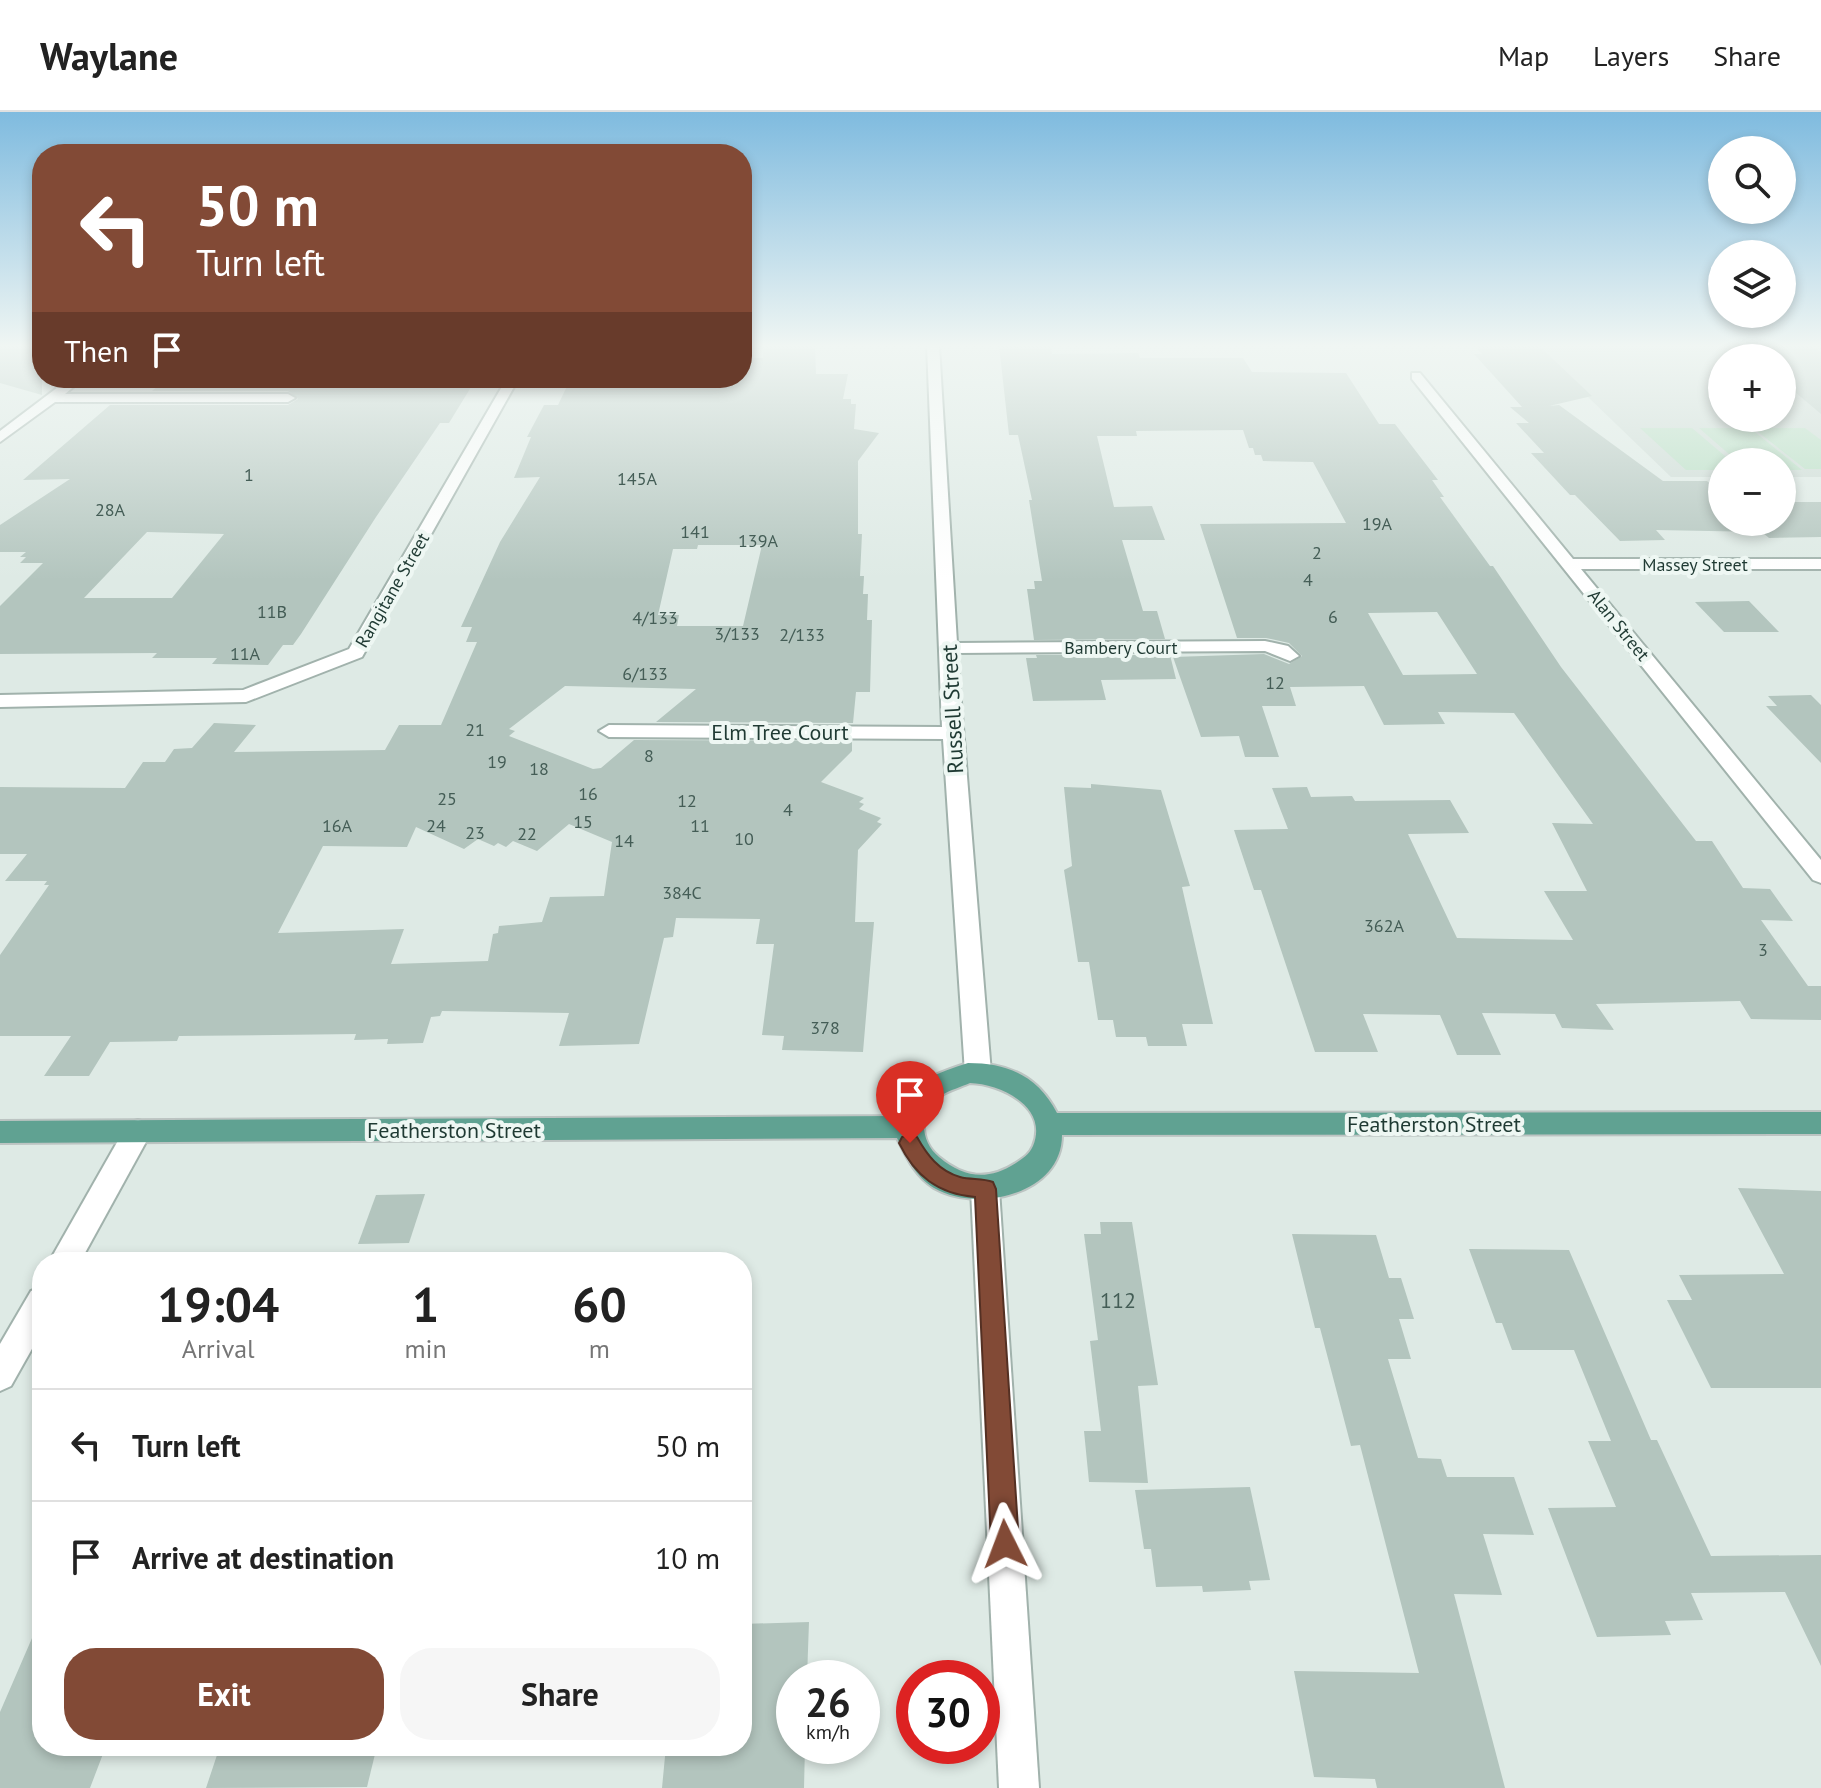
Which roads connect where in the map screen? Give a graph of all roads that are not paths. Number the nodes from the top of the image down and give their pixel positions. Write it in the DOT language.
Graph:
graph roads {
  1 [pos="20,423"];
  2 [pos="487,423"];
  3 [pos="937,423"];
  4 [pos="1454,423"];
  5 [pos="0,438"];
  6 [pos="1569,564"];
  7 [pos="1821,564"];
  8 [pos="949,648"];
  9 [pos="1290,656"];
  10 [pos="0,701"];
  11 [pos="609,731"];
  12 [pos="952,733"];
  13 [pos="1821,875"];
  14 [pos="978,1073"];
  15 [pos="1821,1123"];
  16 [pos="1048,1124"];
  17 [pos="907,1127"];
  18 [pos="138,1131"];
  19 [pos="0,1132"];
  20 [pos="985,1189"];
  21 [pos="70,1252"];
  22 [pos="32,1319"];
  23 [pos="0,1375"];
  24 [pos="1019,1788"];
  1 -- 5 [label="street"];
  2 -- 10 [label="street, Rangitane Street"];
  3 -- 8 [label="street, Russell Street"];
  4 -- 6 [label="street, Alan Street"];
  6 -- 7 [label="street, Massey Street"];
  6 -- 13 [label="street, Alan Street"];
  8 -- 9 [label="street, Bambery Court"];
  8 -- 12 [label="street, Russell Street"];
  11 -- 12 [label="street, Elm Tree Court"];
  12 -- 14 [label="street, Russell Street"];
  14 -- 16 [label="main road"];
  14 -- 17 [label="main road"];
  15 -- 16 [label="main road, Featherston Street"];
  16 -- 20 [label="main road"];
  17 -- 18 [label="main road, Featherston Street"];
  17 -- 20 [label="main road"];
  18 -- 19 [label="main road, Featherston Street"];
  18 -- 21 [label="street"];
  20 -- 24 [label="street"];
  22 -- 23 [label="street"];
}
